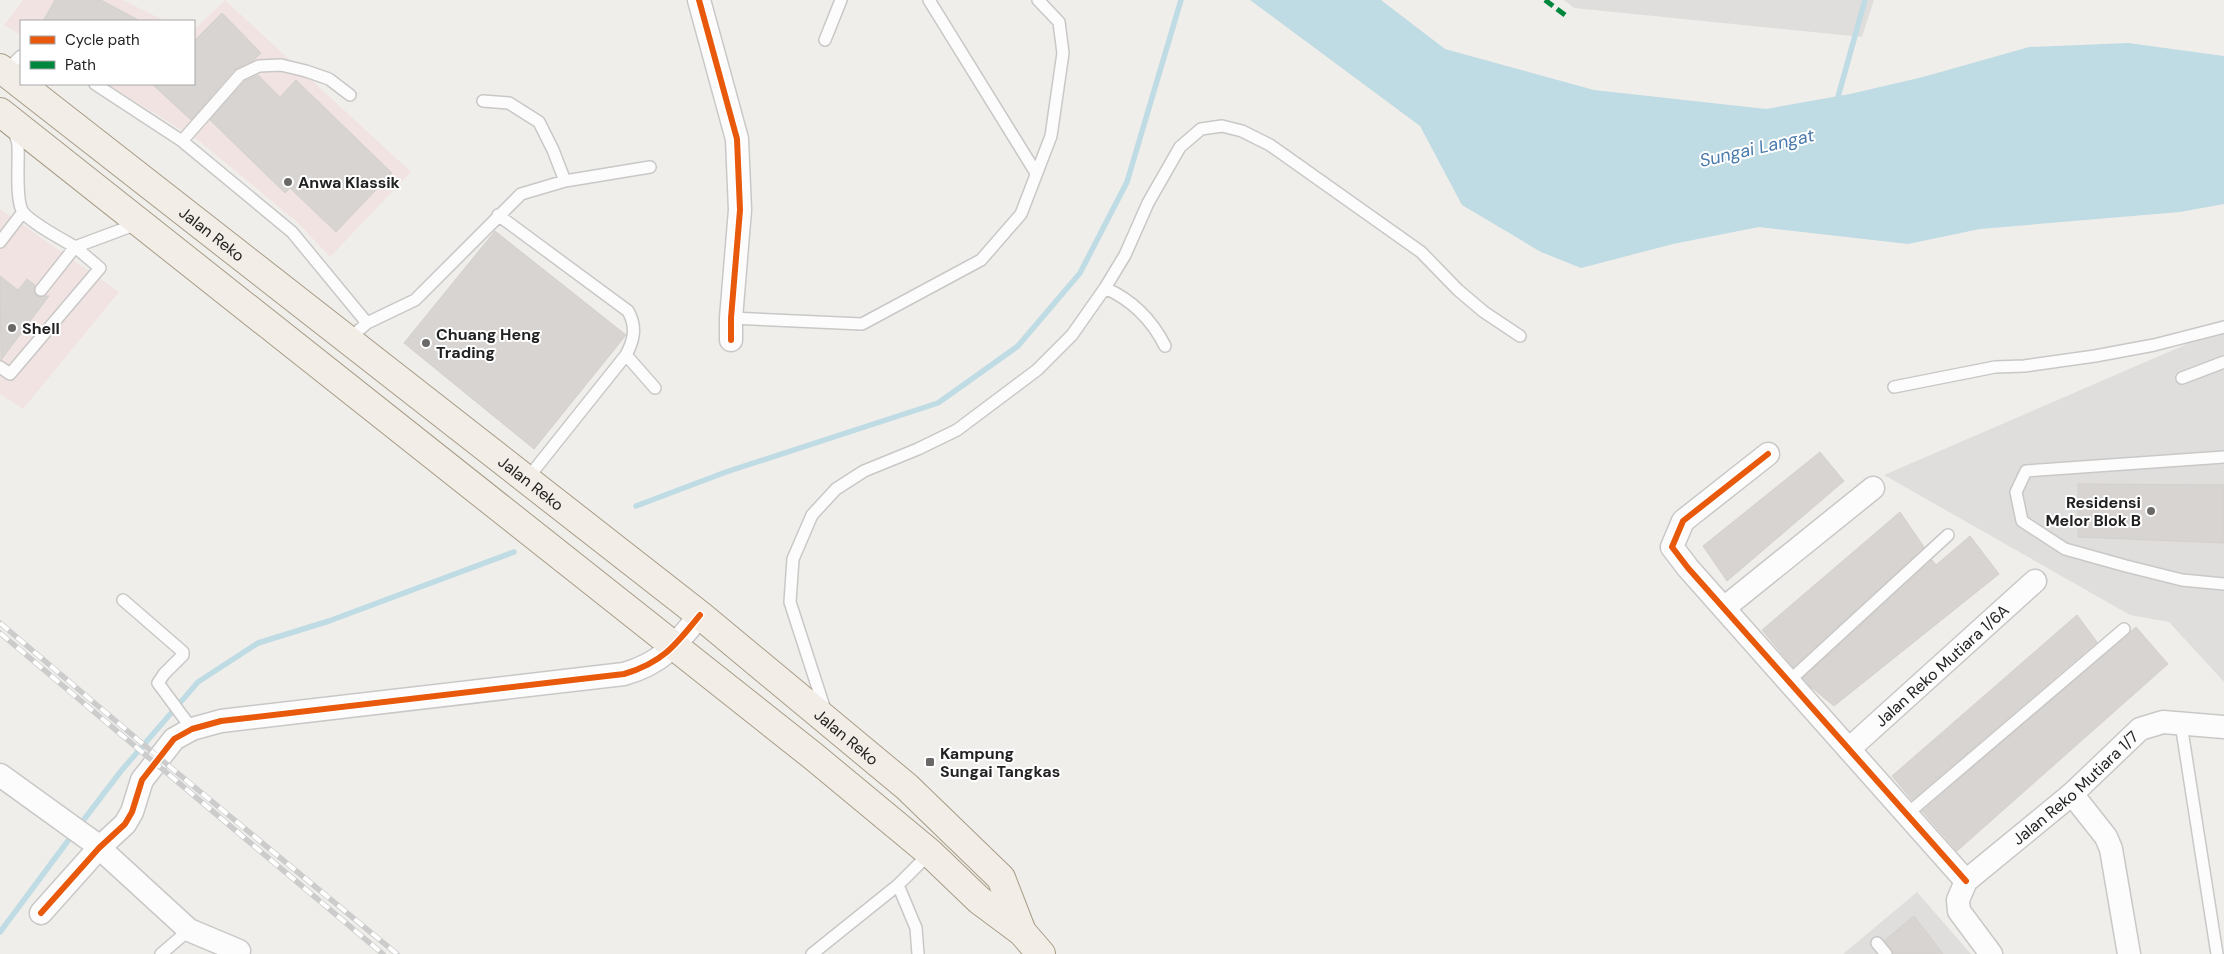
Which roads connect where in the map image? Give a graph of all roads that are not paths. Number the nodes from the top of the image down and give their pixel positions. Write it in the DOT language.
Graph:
graph roads {
  1 [pos="699,0"];
  2 [pos="841,0"];
  3 [pos="929,0"];
  4 [pos="1038,0"];
  5 [pos="825,40"];
  6 [pos="9,66"];
  7 [pos="20,74"];
  8 [pos="34,85"];
  9 [pos="97,85"];
  10 [pos="350,95"];
  11 [pos="483,101"];
  12 [pos="5,116"];
  13 [pos="182,141"];
  14 [pos="650,167"];
  15 [pos="1036,174"];
  16 [pos="565,181"];
  17 [pos="23,212"];
  18 [pos="498,215"];
  19 [pos="144,226"];
  20 [pos="0,242"];
  21 [pos="75,247"];
  22 [pos="1105,288"];
  23 [pos="42,290"];
  24 [pos="731,318"];
  25 [pos="2224,327"];
  26 [pos="358,332"];
  27 [pos="1520,336"];
  28 [pos="731,340"];
  29 [pos="1166,346"];
  30 [pos="626,355"];
  31 [pos="2224,362"];
  32 [pos="0,367"];
  33 [pos="2182,378"];
  34 [pos="1894,387"];
  35 [pos="655,388"];
  36 [pos="1768,454"];
  37 [pos="2224,457"];
  38 [pos="527,479"];
  39 [pos="1873,488"];
  40 [pos="1948,535"];
  41 [pos="2035,581"];
  42 [pos="2224,584"];
  43 [pos="123,600"];
  44 [pos="1724,608"];
  45 [pos="700,615"];
  46 [pos="2124,629"];
  47 [pos="675,646"];
  48 [pos="1789,681"];
  49 [pos="188,722"];
  50 [pos="828,722"];
  51 [pos="2181,724"];
  52 [pos="2224,727"];
  53 [pos="1849,749"];
  54 [pos="0,775"];
  55 [pos="2072,794"];
  56 [pos="1907,814"];
  57 [pos="96,845"];
  58 [pos="930,853"];
  59 [pos="1966,881"];
  60 [pos="898,885"];
  61 [pos="41,913"];
  62 [pos="189,930"];
  63 [pos="1022,932"];
  64 [pos="1877,943"];
  65 [pos="239,951"];
  66 [pos="161,954"];
  67 [pos="812,954"];
  68 [pos="918,954"];
  69 [pos="1041,954"];
  70 [pos="1886,954"];
  71 [pos="1991,954"];
  72 [pos="2129,954"];
  73 [pos="2217,954"];
  1 -- 24 [label="street"];
  2 -- 5 [label="lane"];
  3 -- 15 [label="lane"];
  4 -- 15 [label="lane"];
  6 -- 7 [label="main road, Jalan Reko"];
  8 -- 26 [label="main road, Jalan Reko"];
  9 -- 13 [label="lane"];
  10 -- 13 [label="lane"];
  11 -- 16 [label="lane"];
  12 -- 17 [label="lane"];
  12 -- 19 [label="main road, Jalan Reko"];
  13 -- 26 [label="lane"];
  14 -- 16 [label="lane"];
  15 -- 24 [label="lane"];
  16 -- 18 [label="lane"];
  17 -- 20 [label="lane"];
  17 -- 21 [label="lane"];
  18 -- 26 [label="lane"];
  18 -- 30 [label="lane"];
  19 -- 21 [label="lane"];
  19 -- 47 [label="main road, Jalan Reko"];
  21 -- 23 [label="lane"];
  21 -- 32 [label="lane"];
  22 -- 27 [label="lane"];
  22 -- 29 [label="lane"];
  22 -- 50 [label="lane"];
  24 -- 28 [label="street"];
  25 -- 34 [label="lane"];
  26 -- 38 [label="main road, Jalan Reko"];
  30 -- 35 [label="lane"];
  30 -- 38 [label="lane"];
  31 -- 33 [label="lane"];
  36 -- 44 [label="street"];
  37 -- 42 [label="lane"];
  38 -- 45 [label="main road, Jalan Reko"];
  39 -- 44 [label="street"];
  40 -- 48 [label="lane"];
  41 -- 53 [label="street, Jalan Reko Mutiara 1/6A"];
  43 -- 49 [label="lane"];
  44 -- 48 [label="street"];
  45 -- 47 [label="street"];
  45 -- 50 [label="main road, Jalan Reko"];
  46 -- 56 [label="lane"];
  47 -- 49 [label="street"];
  47 -- 58 [label="main road, Jalan Reko"];
  48 -- 53 [label="street"];
  49 -- 57 [label="street"];
  50 -- 63 [label="main road, Jalan Reko"];
  51 -- 52 [label="street, Jalan Reko Mutiara 1/7"];
  51 -- 55 [label="street, Jalan Reko Mutiara 1/7"];
  51 -- 73 [label="lane"];
  53 -- 56 [label="street"];
  54 -- 57 [label="street"];
  55 -- 59 [label="street, Jalan Reko Mutiara 1/7"];
  55 -- 72 [label="street"];
  56 -- 59 [label="street"];
  57 -- 61 [label="street"];
  57 -- 62 [label="street"];
  58 -- 60 [label="lane"];
  58 -- 63 [label="main road, Jalan Reko"];
  59 -- 71 [label="street"];
  60 -- 67 [label="lane"];
  60 -- 68 [label="lane"];
  62 -- 65 [label="street"];
  62 -- 66 [label="lane"];
  63 -- 69 [label="main road, Jalan Reko"];
  64 -- 70 [label="lane"];
}
